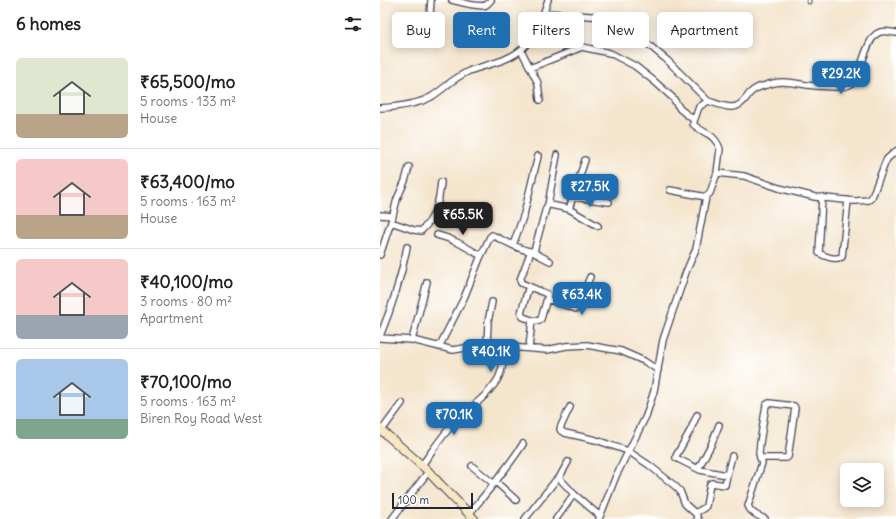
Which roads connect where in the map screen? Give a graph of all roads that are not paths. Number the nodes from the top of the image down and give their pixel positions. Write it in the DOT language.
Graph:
graph roads {
  1 [pos="431,0"];
  2 [pos="453,0"];
  3 [pos="491,0"];
  4 [pos="548,0"];
  5 [pos="430,12"];
  6 [pos="544,12"];
  7 [pos="584,16"];
  8 [pos="896,33"];
  9 [pos="521,50"];
  10 [pos="530,68"];
  11 [pos="540,100"];
  12 [pos="708,101"];
  13 [pos="380,108"];
  14 [pos="694,120"];
  15 [pos="896,151"];
  16 [pos="557,155"];
  17 [pos="538,156"];
  18 [pos="585,160"];
  19 [pos="409,167"];
  20 [pos="717,173"];
  21 [pos="441,182"];
  22 [pos="670,190"];
  23 [pos="573,197"];
  24 [pos="706,197"];
  25 [pos="822,197"];
  26 [pos="848,200"];
  27 [pos="609,202"];
  28 [pos="548,205"];
  29 [pos="569,209"];
  30 [pos="380,215"];
  31 [pos="392,219"];
  32 [pos="598,226"];
  33 [pos="437,235"];
  34 [pos="513,245"];
  35 [pos="407,247"];
  36 [pos="531,252"];
  37 [pos="380,255"];
  38 [pos="481,256"];
  39 [pos="550,261"];
  40 [pos="590,277"];
  41 [pos="427,282"];
  42 [pos="529,286"];
  43 [pos="547,299"];
  44 [pos="492,302"];
  45 [pos="532,320"];
  46 [pos="380,337"];
  47 [pos="412,340"];
  48 [pos="487,346"];
  49 [pos="438,347"];
  50 [pos="506,347"];
  51 [pos="529,348"];
  52 [pos="658,370"];
  53 [pos="402,403"];
  54 [pos="570,407"];
  55 [pos="697,415"];
  56 [pos="719,424"];
  57 [pos="381,430"];
  58 [pos="523,444"];
  59 [pos="628,451"];
  60 [pos="732,456"];
  61 [pos="760,458"];
  62 [pos="568,462"];
  63 [pos="422,465"];
  64 [pos="472,466"];
  65 [pos="698,469"];
  66 [pos="428,472"];
  67 [pos="727,475"];
  68 [pos="559,478"];
  69 [pos="495,483"];
  70 [pos="574,494"];
  71 [pos="516,500"];
  72 [pos="695,512"];
  73 [pos="472,516"];
  74 [pos="599,518"];
  75 [pos="392,519"];
  76 [pos="525,519"];
  77 [pos="556,519"];
  78 [pos="698,519"];
  79 [pos="765,519"];
  1 -- 5 [label="street"];
  2 -- 3 [label="street"];
  4 -- 6 [label="street"];
  7 -- 12 [label="street"];
  8 -- 12 [label="street"];
  9 -- 10 [label="street"];
  9 -- 13 [label="street"];
  10 -- 11 [label="street"];
  10 -- 14 [label="street"];
  12 -- 14 [label="street"];
  14 -- 20 [label="street"];
  15 -- 26 [label="street"];
  16 -- 28 [label="street"];
  17 -- 34 [label="street"];
  18 -- 23 [label="street"];
  19 -- 31 [label="street"];
  20 -- 24 [label="street"];
  20 -- 25 [label="street"];
  21 -- 31 [label="street"];
  22 -- 24 [label="street"];
  23 -- 27 [label="street"];
  23 -- 29 [label="street"];
  24 -- 52 [label="street"];
  25 -- 26 [label="street"];
  25 -- 26 [label="street"];
  28 -- 29 [label="street"];
  28 -- 36 [label="street"];
  29 -- 32 [label="street"];
  30 -- 31 [label="street"];
  31 -- 37 [label="street"];
  33 -- 38 [label="street"];
  34 -- 36 [label="street"];
  34 -- 38 [label="street"];
  35 -- 46 [label="street"];
  36 -- 39 [label="street"];
  36 -- 42 [label="street"];
  38 -- 49 [label="street"];
  40 -- 43 [label="street"];
  41 -- 47 [label="street"];
  42 -- 43 [label="street"];
  42 -- 45 [label="street"];
  43 -- 45 [label="street"];
  44 -- 48 [label="street"];
  45 -- 51 [label="street"];
  46 -- 47 [label="street"];
  47 -- 49 [label="street"];
  48 -- 49 [label="street"];
  48 -- 50 [label="street"];
  50 -- 51 [label="street"];
  50 -- 63 [label="street"];
  51 -- 52 [label="street"];
  52 -- 59 [label="street"];
  53 -- 57 [label="street"];
  54 -- 59 [label="street"];
  55 -- 65 [label="street"];
  56 -- 65 [label="street"];
  57 -- 63 [label="main road"];
  58 -- 69 [label="street"];
  59 -- 72 [label="street"];
  59 -- 74 [label="street"];
  60 -- 67 [label="street"];
  61 -- 61 [label="street"];
  61 -- 79 [label="street"];
  62 -- 68 [label="street"];
  63 -- 66 [label="main road"];
  64 -- 69 [label="street"];
  65 -- 67 [label="street"];
  66 -- 73 [label="main road"];
  66 -- 75 [label="street"];
  67 -- 72 [label="street"];
  68 -- 70 [label="street"];
  68 -- 76 [label="street"];
  69 -- 71 [label="street"];
  69 -- 73 [label="street"];
  70 -- 74 [label="street"];
  70 -- 77 [label="street"];
  72 -- 78 [label="street"];
}
